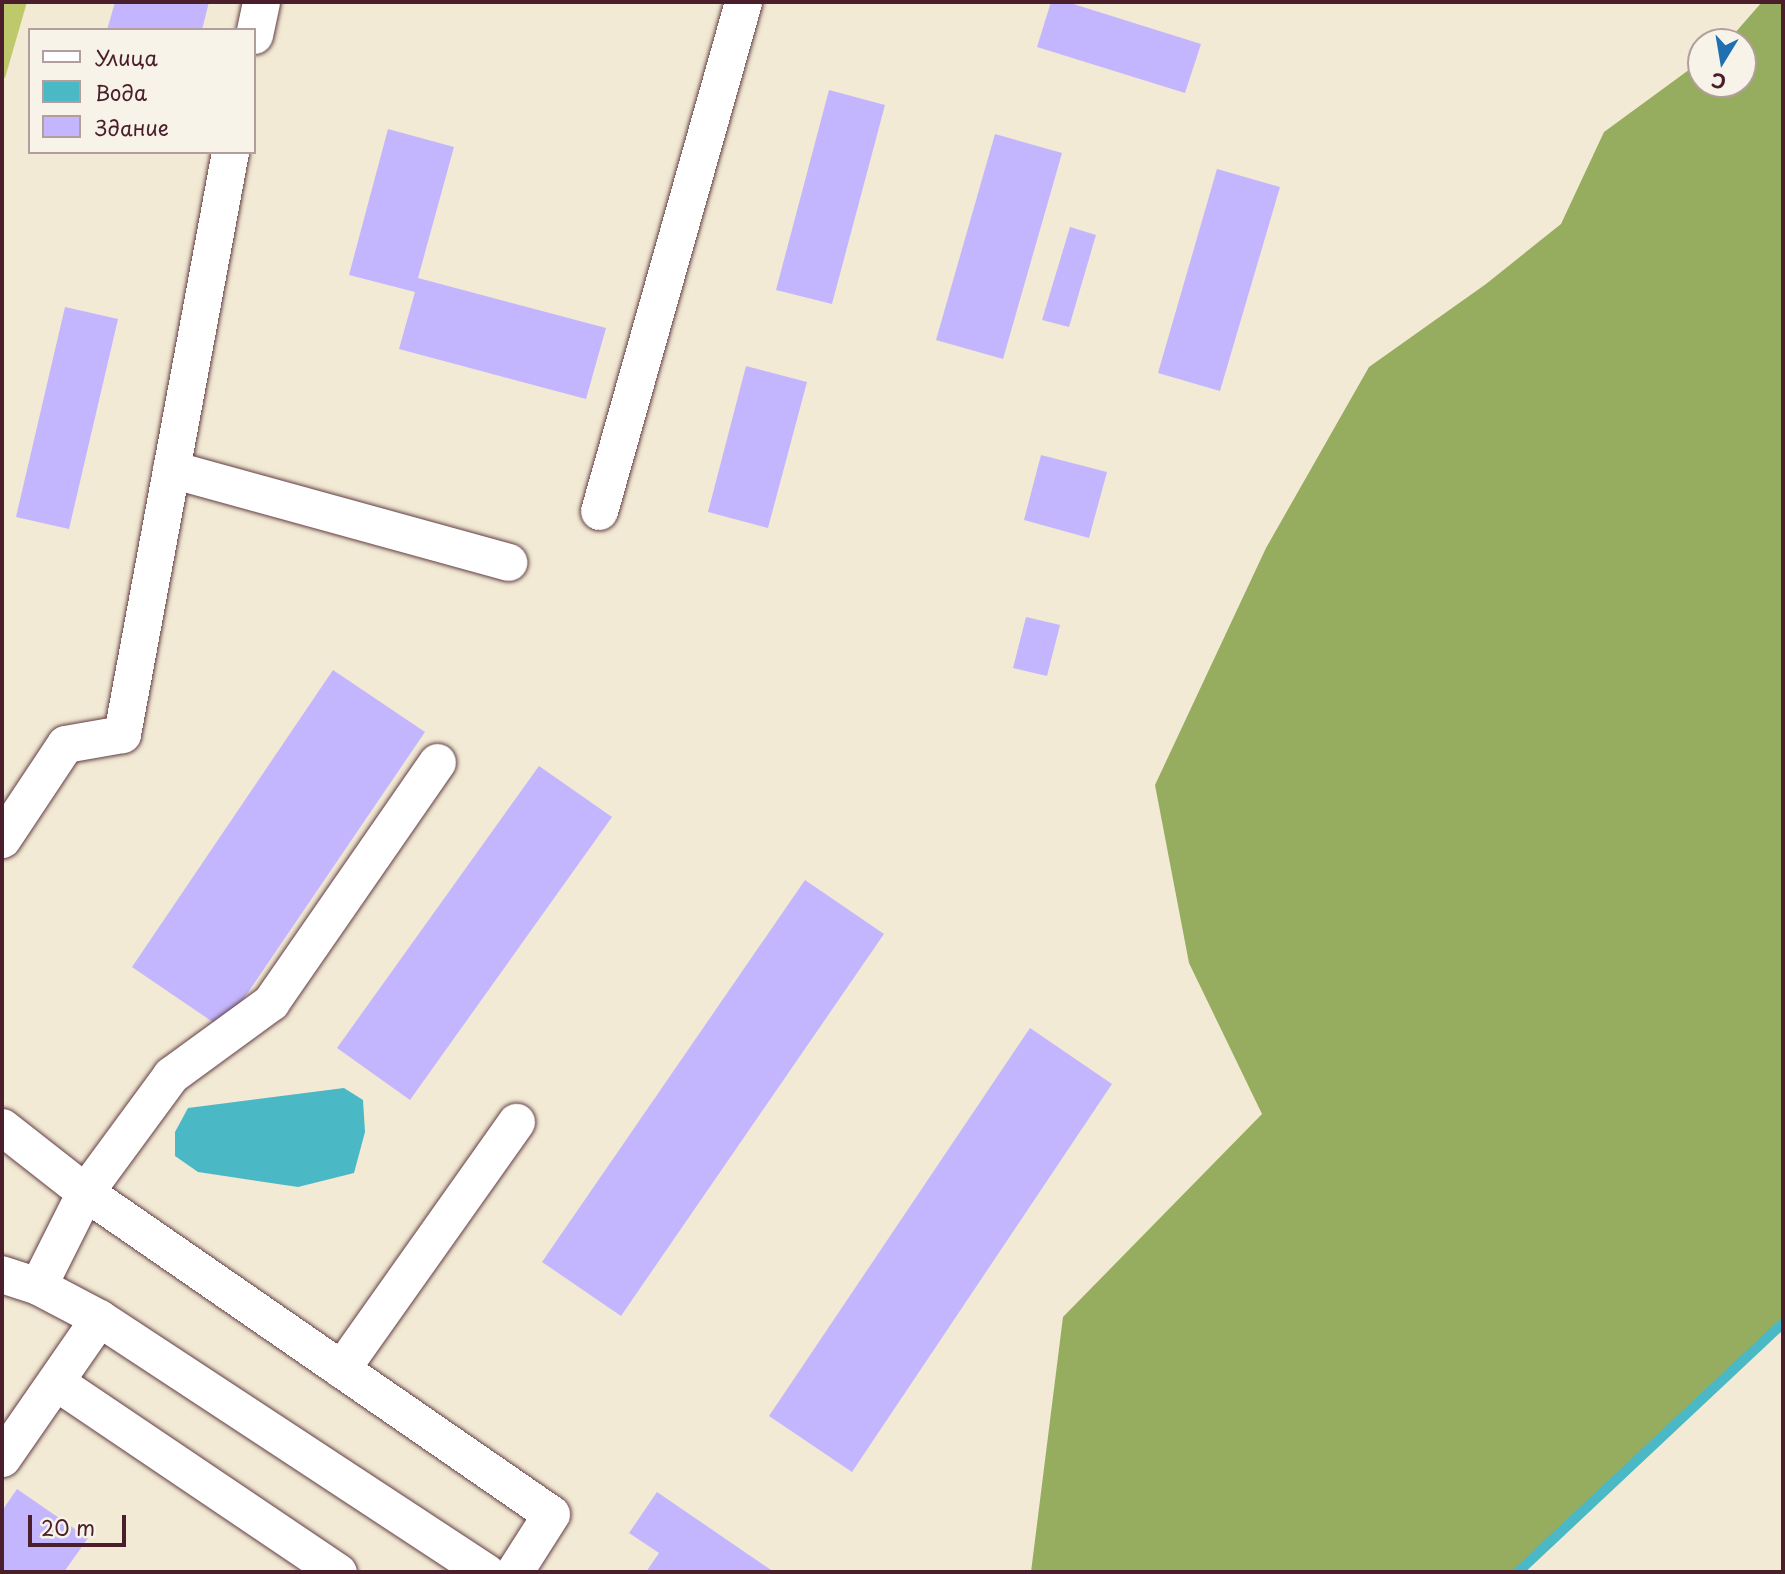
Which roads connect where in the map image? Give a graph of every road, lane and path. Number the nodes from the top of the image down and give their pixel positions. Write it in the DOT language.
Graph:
graph roads {
  1 [pos="261,2"];
  2 [pos="743,2"];
  3 [pos="255,28"];
  4 [pos="230,154"];
  5 [pos="172,469"];
  6 [pos="599,512"];
  7 [pos="508,562"];
  8 [pos="437,762"];
  9 [pos="2,839"];
  10 [pos="516,1122"];
  11 [pos="2,1127"];
  12 [pos="85,1192"];
  13 [pos="2,1274"];
  14 [pos="38,1286"];
  15 [pos="99,1318"];
  16 [pos="341,1369"];
  17 [pos="56,1382"];
  18 [pos="2,1458"];
  19 [pos="338,1572"];
  20 [pos="486,1572"];
  21 [pos="514,1572"];
  1 -- 3 [label="lane"];
  2 -- 6 [label="lane"];
  4 -- 5 [label="lane"];
  5 -- 7 [label="lane"];
  5 -- 9 [label="lane"];
  8 -- 12 [label="lane"];
  10 -- 16 [label="lane"];
  11 -- 12 [label="lane"];
  12 -- 14 [label="lane"];
  12 -- 16 [label="lane"];
  13 -- 14 [label="lane"];
  14 -- 15 [label="lane"];
  15 -- 17 [label="lane"];
  15 -- 20 [label="lane"];
  16 -- 21 [label="lane"];
  17 -- 18 [label="lane"];
  17 -- 19 [label="lane"];
}
